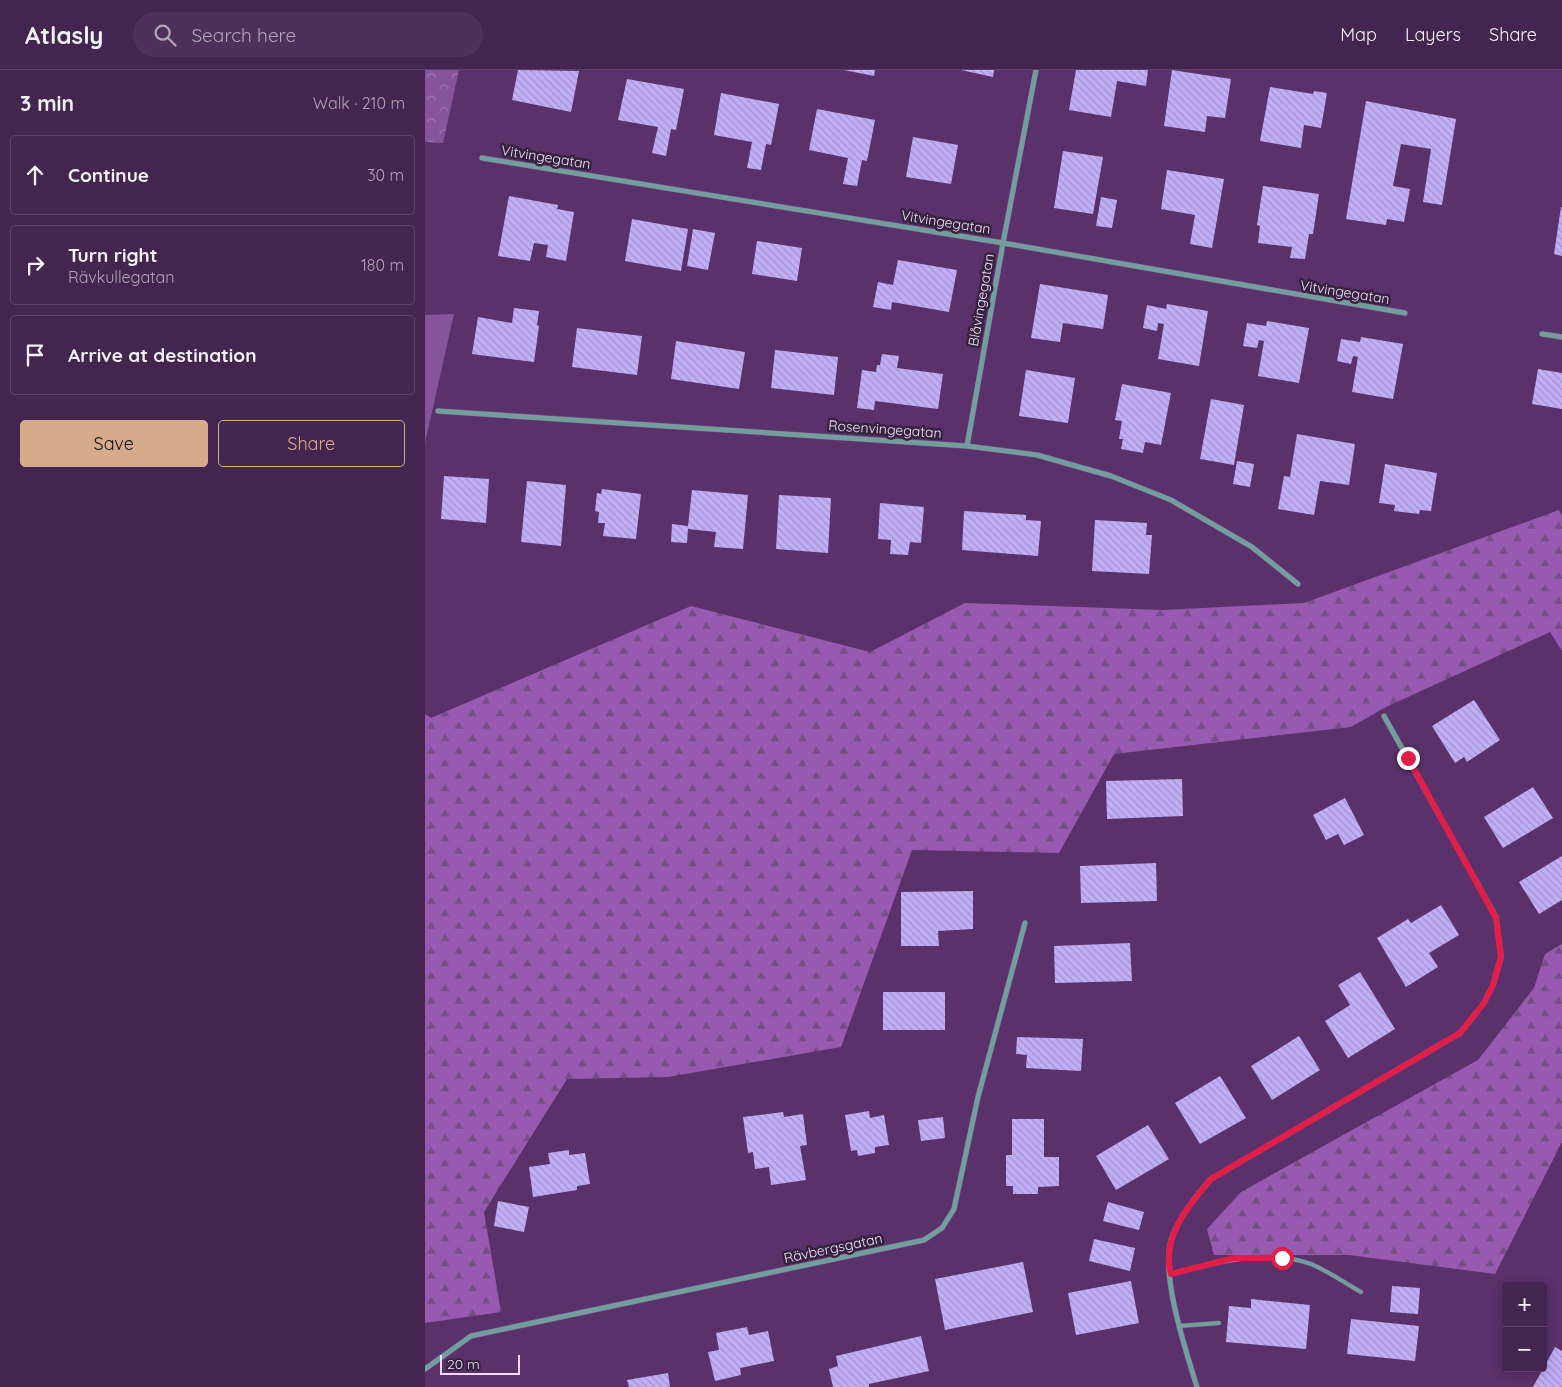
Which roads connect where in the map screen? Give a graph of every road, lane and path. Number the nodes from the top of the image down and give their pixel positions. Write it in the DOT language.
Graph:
graph roads {
  1 [pos="1036,70"];
  2 [pos="482,158"];
  3 [pos="1003,243"];
  4 [pos="1405,313"];
  5 [pos="1542,334"];
  6 [pos="1562,338"];
  7 [pos="439,411"];
  8 [pos="967,446"];
  9 [pos="1298,584"];
  10 [pos="1384,716"];
  11 [pos="1025,923"];
  12 [pos="1171,1274"];
  13 [pos="1361,1292"];
  14 [pos="1219,1322"];
  15 [pos="1179,1326"];
  16 [pos="425,1369"];
  17 [pos="1197,1387"];
  1 -- 3 [label="street, Blåvingegatan"];
  2 -- 3 [label="street, Vitvingegatan"];
  3 -- 4 [label="street, Vitvingegatan"];
  3 -- 8 [label="street, Blåvingegatan"];
  5 -- 6 [label="street"];
  7 -- 8 [label="street, Rosenvingegatan"];
  8 -- 9 [label="street, Rosenvingegatan"];
  10 -- 12 [label="street"];
  11 -- 16 [label="street, Rävbergsgatan"];
  12 -- 13 [label="lane"];
  12 -- 15 [label="street"];
  14 -- 15 [label="lane"];
  15 -- 17 [label="street"];
}
